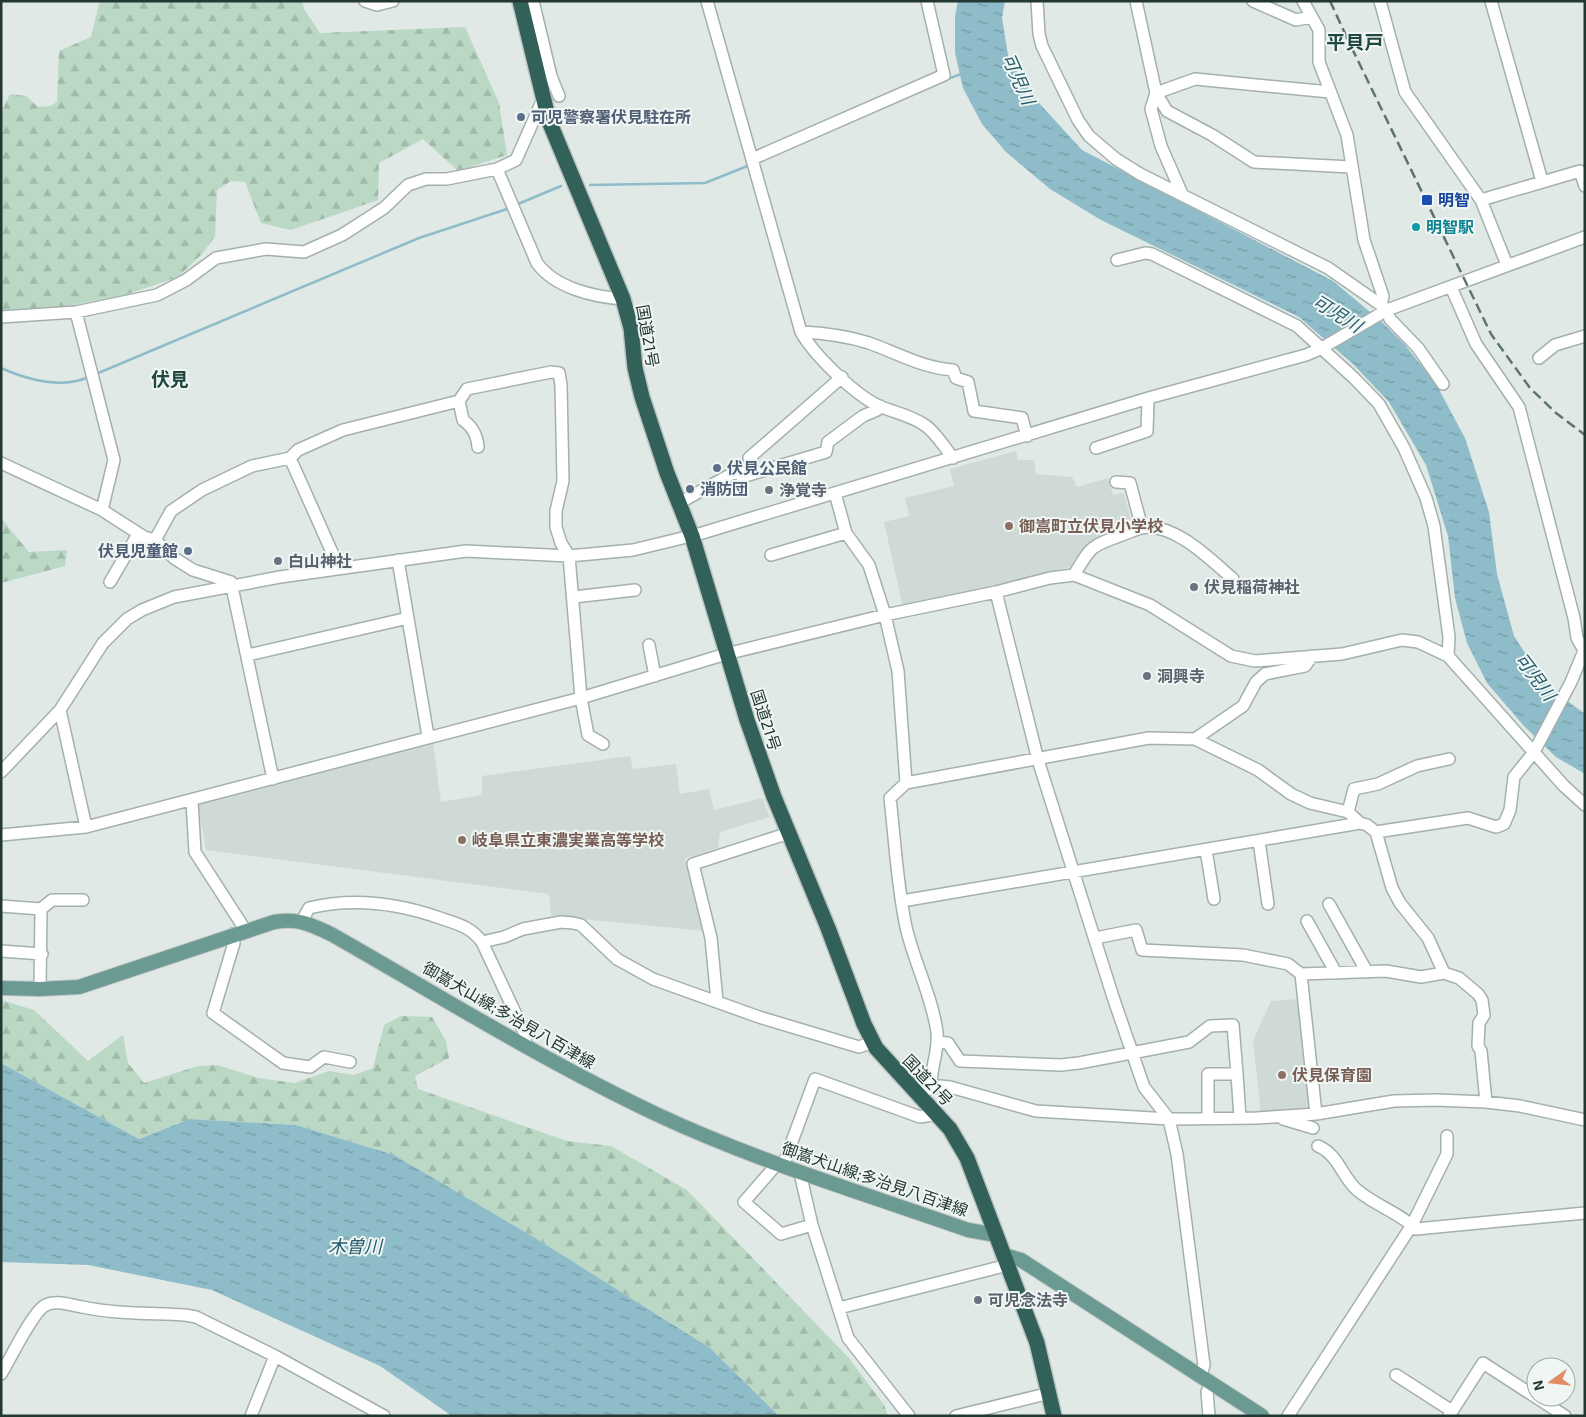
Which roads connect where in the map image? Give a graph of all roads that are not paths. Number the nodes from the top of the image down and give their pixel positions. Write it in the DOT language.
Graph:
graph roads {
  1 [pos="365,1"];
  2 [pos="393,1"];
  3 [pos="520,1"];
  4 [pos="533,1"];
  5 [pos="707,1"];
  6 [pos="927,1"];
  7 [pos="1037,1"];
  8 [pos="1136,1"];
  9 [pos="1253,1"];
  10 [pos="1303,1"];
  11 [pos="1380,1"];
  12 [pos="1491,1"];
  13 [pos="1311,17"];
  14 [pos="1330,92"];
  15 [pos="1156,93"];
  16 [pos="559,96"];
  17 [pos="543,99"];
  18 [pos="752,159"];
  19 [pos="1351,167"];
  20 [pos="497,169"];
  21 [pos="1542,181"];
  22 [pos="1585,186"];
  23 [pos="1182,194"];
  24 [pos="1481,200"];
  25 [pos="1585,237"];
  26 [pos="1118,260"];
  27 [pos="1507,265"];
  28 [pos="1451,287"];
  29 [pos="623,299"];
  30 [pos="1384,307"];
  31 [pos="76,312"];
  32 [pos="1,317"];
  33 [pos="801,332"];
  34 [pos="1585,336"];
  35 [pos="1320,349"];
  36 [pos="1539,358"];
  37 [pos="842,377"];
  38 [pos="1443,384"];
  39 [pos="1148,400"];
  40 [pos="459,401"];
  41 [pos="880,406"];
  42 [pos="1027,436"];
  43 [pos="478,447"];
  44 [pos="1096,448"];
  45 [pos="290,458"];
  46 [pos="953,458"];
  47 [pos="1,463"];
  48 [pos="738,472"];
  49 [pos="1116,482"];
  50 [pos="835,493"];
  51 [pos="679,503"];
  52 [pos="102,510"];
  53 [pos="1142,528"];
  54 [pos="138,534"];
  55 [pos="846,534"];
  56 [pos="692,536"];
  57 [pos="155,540"];
  58 [pos="772,555"];
  59 [pos="569,556"];
  60 [pos="398,560"];
  61 [pos="339,568"];
  62 [pos="1074,575"];
  63 [pos="1233,579"];
  64 [pos="110,582"];
  65 [pos="233,588"];
  66 [pos="635,590"];
  67 [pos="996,592"];
  68 [pos="574,597"];
  69 [pos="885,615"];
  70 [pos="1579,617"];
  71 [pos="408,618"];
  72 [pos="649,645"];
  73 [pos="1585,652"];
  74 [pos="726,654"];
  75 [pos="248,655"];
  76 [pos="1312,656"];
  77 [pos="1448,656"];
  78 [pos="655,676"];
  79 [pos="581,698"];
  80 [pos="60,710"];
  81 [pos="428,736"];
  82 [pos="1195,739"];
  83 [pos="603,744"];
  84 [pos="1534,752"];
  85 [pos="1449,759"];
  86 [pos="1038,760"];
  87 [pos="1,772"];
  88 [pos="273,779"];
  89 [pos="906,783"];
  90 [pos="192,801"];
  91 [pos="1585,805"];
  92 [pos="1348,812"];
  93 [pos="1360,823"];
  94 [pos="86,827"];
  95 [pos="1376,832"];
  96 [pos="789,833"];
  97 [pos="1,835"];
  98 [pos="1259,841"];
  99 [pos="1206,850"];
  100 [pos="1074,872"];
  101 [pos="1214,899"];
  102 [pos="83,900"];
  103 [pos="902,901"];
  104 [pos="1268,904"];
  105 [pos="1329,904"];
  106 [pos="1,906"];
  107 [pos="41,909"];
  108 [pos="302,920"];
  109 [pos="1306,921"];
  110 [pos="239,932"];
  111 [pos="1095,938"];
  112 [pos="482,942"];
  113 [pos="1,951"];
  114 [pos="42,954"];
  115 [pos="1367,972"];
  116 [pos="1336,973"];
  117 [pos="1444,973"];
  118 [pos="1301,974"];
  119 [pos="1,988"];
  120 [pos="40,989"];
  121 [pos="717,1001"];
  122 [pos="873,1042"];
  123 [pos="937,1042"];
  124 [pos="525,1045"];
  125 [pos="1131,1053"];
  126 [pos="350,1062"];
  127 [pos="1237,1074"];
  128 [pos="924,1091"];
  129 [pos="1486,1102"];
  130 [pos="937,1114"];
  131 [pos="1316,1114"];
  132 [pos="1274,1117"];
  133 [pos="1208,1118"];
  134 [pos="1240,1118"];
  135 [pos="1169,1119"];
  136 [pos="1585,1120"];
  137 [pos="1313,1128"];
  138 [pos="1447,1136"];
  139 [pos="1318,1146"];
  140 [pos="780,1165"];
  141 [pos="800,1173"];
  142 [pos="1585,1212"];
  143 [pos="812,1225"];
  144 [pos="1412,1225"];
  145 [pos="996,1235"];
  146 [pos="1006,1260"];
  147 [pos="839,1308"];
  148 [pos="275,1356"];
  149 [pos="1,1374"];
  150 [pos="1396,1375"];
  151 [pos="1206,1380"];
  152 [pos="1050,1394"];
  153 [pos="974,1414"];
  154 [pos="1451,1414"];
  155 [pos="251,1416"];
  156 [pos="384,1416"];
  157 [pos="909,1416"];
  158 [pos="956,1416"];
  159 [pos="1054,1416"];
  160 [pos="1209,1416"];
  161 [pos="1262,1416"];
  162 [pos="1288,1416"];
  163 [pos="1565,1416"];
  1 -- 2 [label="street"];
  3 -- 17 [label="highway, 国道21号"];
  4 -- 16 [label="street"];
  5 -- 18 [label="street"];
  6 -- 18 [label="street"];
  7 -- 23 [label="street"];
  8 -- 15 [label="street"];
  9 -- 13 [label="street"];
  10 -- 13 [label="street"];
  11 -- 24 [label="street"];
  12 -- 21 [label="street"];
  13 -- 14 [label="street"];
  14 -- 15 [label="street"];
  14 -- 19 [label="street"];
  15 -- 19 [label="street"];
  15 -- 23 [label="street"];
  17 -- 20 [label="street"];
  17 -- 29 [label="highway, 国道21号"];
  18 -- 33 [label="street"];
  19 -- 30 [label="street"];
  20 -- 29 [label="street"];
  20 -- 31 [label="street"];
  21 -- 22 [label="street"];
  21 -- 24 [label="street"];
  23 -- 30 [label="street"];
  24 -- 27 [label="street"];
  25 -- 27 [label="street"];
  26 -- 35 [label="street"];
  27 -- 28 [label="street"];
  28 -- 30 [label="street"];
  28 -- 70 [label="street"];
  29 -- 51 [label="highway, 国道21号"];
  30 -- 35 [label="street"];
  30 -- 38 [label="street"];
  31 -- 32 [label="street"];
  31 -- 52 [label="street"];
  33 -- 37 [label="street"];
  33 -- 42 [label="street"];
  34 -- 36 [label="street"];
  35 -- 39 [label="street"];
  35 -- 77 [label="street"];
  37 -- 41 [label="street"];
  37 -- 48 [label="street"];
  39 -- 42 [label="street"];
  39 -- 44 [label="street"];
  40 -- 43 [label="street"];
  40 -- 45 [label="street"];
  40 -- 59 [label="street"];
  41 -- 46 [label="street"];
  41 -- 48 [label="street"];
  42 -- 46 [label="street"];
  45 -- 57 [label="street"];
  45 -- 61 [label="street"];
  46 -- 50 [label="street"];
  47 -- 52 [label="street"];
  48 -- 51 [label="street"];
  49 -- 53 [label="street"];
  50 -- 55 [label="street"];
  50 -- 56 [label="street"];
  51 -- 56 [label="highway, 国道21号"];
  52 -- 54 [label="street"];
  53 -- 62 [label="street"];
  53 -- 63 [label="street"];
  54 -- 57 [label="street"];
  54 -- 64 [label="street"];
  55 -- 58 [label="street"];
  55 -- 69 [label="street"];
  56 -- 59 [label="street"];
  56 -- 74 [label="highway, 国道21号"];
  57 -- 65 [label="street"];
  59 -- 60 [label="street"];
  59 -- 68 [label="street"];
  60 -- 61 [label="street"];
  60 -- 71 [label="street"];
  61 -- 65 [label="street"];
  62 -- 67 [label="street"];
  62 -- 76 [label="street"];
  65 -- 75 [label="street"];
  65 -- 80 [label="street"];
  66 -- 68 [label="street"];
  67 -- 69 [label="street"];
  67 -- 86 [label="street"];
  68 -- 79 [label="street"];
  69 -- 74 [label="street"];
  69 -- 89 [label="street"];
  70 -- 73 [label="street"];
  71 -- 75 [label="street"];
  71 -- 81 [label="street"];
  72 -- 78 [label="street"];
  73 -- 84 [label="street"];
  74 -- 78 [label="street"];
  74 -- 96 [label="highway, 国道21号"];
  75 -- 88 [label="street"];
  76 -- 77 [label="street"];
  76 -- 82 [label="street"];
  77 -- 84 [label="street"];
  78 -- 79 [label="street"];
  79 -- 81 [label="street"];
  79 -- 83 [label="street"];
  80 -- 87 [label="street"];
  80 -- 94 [label="street"];
  81 -- 88 [label="street"];
  82 -- 86 [label="street"];
  82 -- 92 [label="street"];
  84 -- 91 [label="street"];
  84 -- 95 [label="street"];
  85 -- 92 [label="street"];
  86 -- 89 [label="street"];
  86 -- 100 [label="street"];
  88 -- 90 [label="street"];
  89 -- 103 [label="street"];
  90 -- 94 [label="street"];
  90 -- 110 [label="street"];
  92 -- 93 [label="street"];
  93 -- 95 [label="street"];
  93 -- 98 [label="street"];
  94 -- 97 [label="street"];
  95 -- 117 [label="street"];
  96 -- 121 [label="street"];
  96 -- 122 [label="highway, 国道21号"];
  98 -- 99 [label="street"];
  98 -- 104 [label="street"];
  99 -- 100 [label="street"];
  99 -- 101 [label="street"];
  100 -- 103 [label="street"];
  100 -- 111 [label="street"];
  102 -- 107 [label="street"];
  103 -- 123 [label="street"];
  105 -- 115 [label="street"];
  106 -- 107 [label="street"];
  107 -- 114 [label="street"];
  108 -- 110 [label="main road, 御嵩犬山線;多治見八百津線"];
  108 -- 112 [label="street"];
  108 -- 124 [label="main road, 御嵩犬山線;多治見八百津線"];
  109 -- 116 [label="street"];
  110 -- 120 [label="main road, 御嵩犬山線;多治見八百津線"];
  110 -- 126 [label="street"];
  111 -- 118 [label="street"];
  111 -- 125 [label="street"];
  112 -- 121 [label="street"];
  112 -- 124 [label="street"];
  113 -- 114 [label="street"];
  114 -- 120 [label="street"];
  115 -- 116 [label="street"];
  115 -- 117 [label="street"];
  116 -- 118 [label="street"];
  117 -- 129 [label="street"];
  118 -- 131 [label="street"];
  119 -- 120 [label="main road, 御嵩犬山線;多治見八百津線"];
  121 -- 122 [label="street"];
  122 -- 128 [label="highway, 国道21号"];
  123 -- 125 [label="street"];
  123 -- 128 [label="street"];
  124 -- 140 [label="main road, 御嵩犬山線;多治見八百津線"];
  125 -- 127 [label="street"];
  125 -- 135 [label="street"];
  127 -- 133 [label="street"];
  127 -- 134 [label="street"];
  128 -- 130 [label="highway, 国道21号"];
  128 -- 135 [label="street"];
  129 -- 131 [label="street"];
  129 -- 136 [label="street"];
  130 -- 140 [label="street"];
  130 -- 145 [label="highway, 国道21号"];
  131 -- 132 [label="street"];
  132 -- 134 [label="street"];
  132 -- 137 [label="street"];
  133 -- 134 [label="street"];
  133 -- 135 [label="street"];
  135 -- 151 [label="street"];
  138 -- 144 [label="street"];
  139 -- 144 [label="street"];
  140 -- 141 [label="main road, 御嵩犬山線;多治見八百津線"];
  140 -- 143 [label="street"];
  141 -- 143 [label="street"];
  141 -- 145 [label="main road, 御嵩犬山線;多治見八百津線"];
  142 -- 144 [label="street"];
  143 -- 147 [label="street"];
  144 -- 162 [label="street"];
  145 -- 146 [label="highway, 国道21号"];
  146 -- 147 [label="street"];
  146 -- 151 [label="main road"];
  146 -- 152 [label="highway, 国道21号"];
  147 -- 157 [label="street"];
  148 -- 149 [label="street"];
  148 -- 155 [label="street"];
  148 -- 156 [label="street"];
  150 -- 154 [label="street"];
  151 -- 160 [label="street"];
  151 -- 161 [label="main road"];
  152 -- 153 [label="street"];
  152 -- 159 [label="highway, 国道21号"];
  153 -- 158 [label="street"];
  154 -- 163 [label="street"];
}
